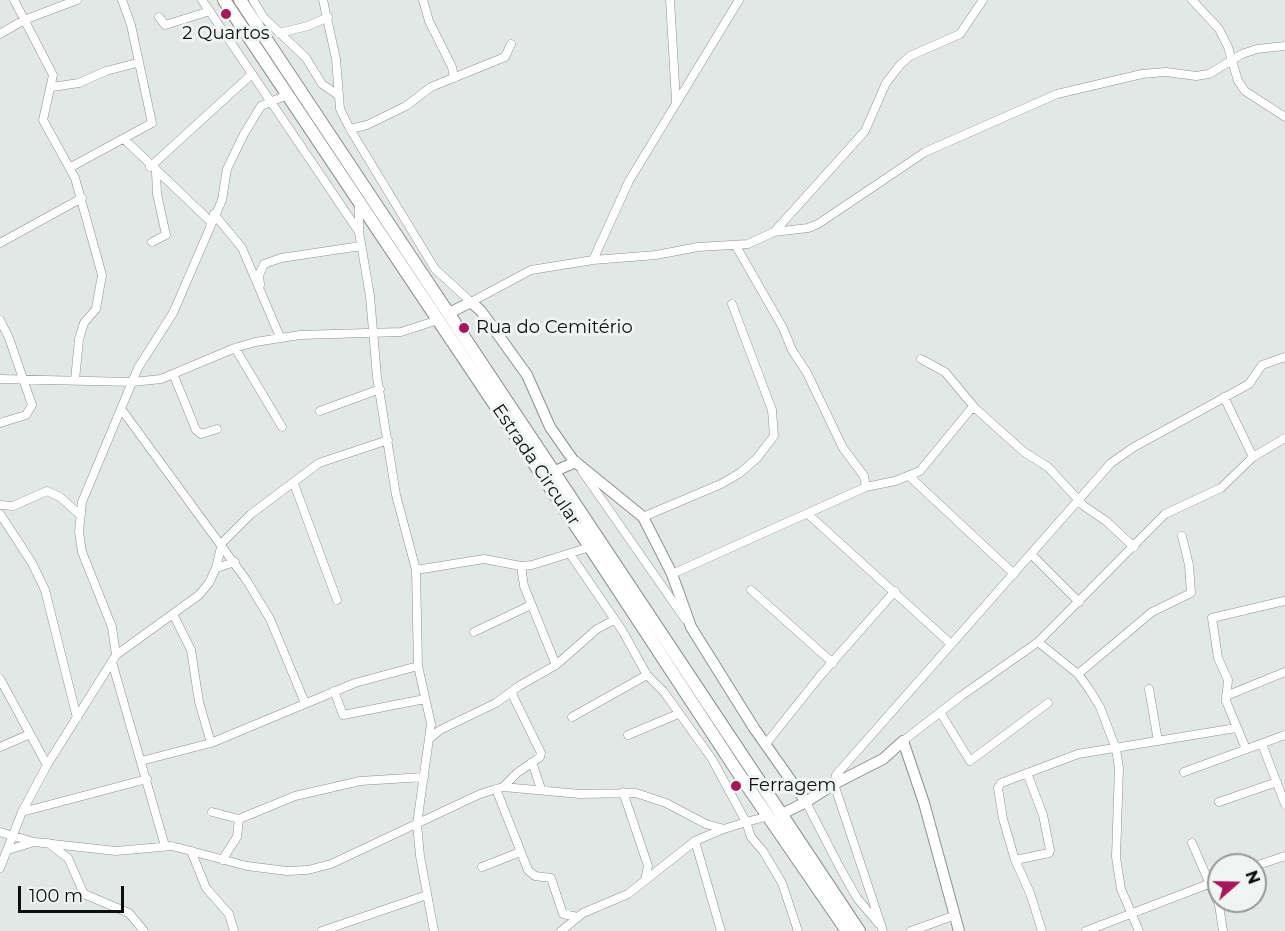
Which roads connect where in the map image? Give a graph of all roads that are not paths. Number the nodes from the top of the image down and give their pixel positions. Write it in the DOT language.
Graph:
graph roads {
  1 [pos="14,0"];
  2 [pos="76,0"];
  3 [pos="122,0"];
  4 [pos="202,0"];
  5 [pos="224,0"];
  6 [pos="240,0"];
  7 [pos="253,0"];
  8 [pos="323,0"];
  9 [pos="423,0"];
  10 [pos="670,0"];
  11 [pos="739,0"];
  12 [pos="983,0"];
  13 [pos="1192,0"];
  14 [pos="210,11"];
  15 [pos="159,17"];
  16 [pos="328,17"];
  17 [pos="24,20"];
  18 [pos="279,33"];
  19 [pos="0,34"];
  20 [pos="511,44"];
  21 [pos="1285,46"];
  22 [pos="1232,60"];
  23 [pos="137,63"];
  24 [pos="252,74"];
  25 [pos="454,78"];
  26 [pos="52,87"];
  27 [pos="287,95"];
  28 [pos="338,95"];
  29 [pos="270,100"];
  30 [pos="676,103"];
  31 [pos="1285,117"];
  32 [pos="350,129"];
  33 [pos="125,140"];
  34 [pos="71,167"];
  35 [pos="153,169"];
  36 [pos="82,198"];
  37 [pos="358,205"];
  38 [pos="212,218"];
  39 [pos="359,232"];
  40 [pos="774,232"];
  41 [pos="152,242"];
  42 [pos="0,243"];
  43 [pos="361,246"];
  44 [pos="736,246"];
  45 [pos="593,260"];
  46 [pos="249,264"];
  47 [pos="264,264"];
  48 [pos="261,291"];
  49 [pos="471,302"];
  50 [pos="732,304"];
  51 [pos="443,316"];
  52 [pos="0,320"];
  53 [pos="373,333"];
  54 [pos="280,337"];
  55 [pos="235,348"];
  56 [pos="1285,357"];
  57 [pos="921,359"];
  58 [pos="174,376"];
  59 [pos="0,378"];
  60 [pos="75,380"];
  61 [pos="116,380"];
  62 [pos="25,381"];
  63 [pos="133,382"];
  64 [pos="380,389"];
  65 [pos="1224,397"];
  66 [pos="126,398"];
  67 [pos="975,408"];
  68 [pos="122,410"];
  69 [pos="320,411"];
  70 [pos="0,423"];
  71 [pos="282,427"];
  72 [pos="217,429"];
  73 [pos="1285,438"];
  74 [pos="388,440"];
  75 [pos="1253,457"];
  76 [pos="576,462"];
  77 [pos="555,471"];
  78 [pos="909,476"];
  79 [pos="294,484"];
  80 [pos="866,487"];
  81 [pos="1078,500"];
  82 [pos="0,505"];
  83 [pos="9,507"];
  84 [pos="79,514"];
  85 [pos="809,515"];
  86 [pos="1,516"];
  87 [pos="643,517"];
  88 [pos="1182,536"];
  89 [pos="222,543"];
  90 [pos="590,547"];
  91 [pos="1134,548"];
  92 [pos="570,554"];
  93 [pos="1031,554"];
  94 [pos="235,562"];
  95 [pos="521,566"];
  96 [pos="216,568"];
  97 [pos="416,570"];
  98 [pos="672,574"];
  99 [pos="1014,574"];
  100 [pos="751,591"];
  101 [pos="895,591"];
  102 [pos="337,600"];
  103 [pos="1284,601"];
  104 [pos="1079,602"];
  105 [pos="531,605"];
  106 [pos="173,614"];
  107 [pos="614,620"];
  108 [pos="691,627"];
  109 [pos="474,632"];
  110 [pos="1038,642"];
  111 [pos="951,644"];
  112 [pos="114,659"];
  113 [pos="833,663"];
  114 [pos="556,665"];
  115 [pos="418,666"];
  116 [pos="1285,672"];
  117 [pos="1078,674"];
  118 [pos="647,675"];
  119 [pos="0,679"];
  120 [pos="1149,689"];
  121 [pos="334,691"];
  122 [pos="511,692"];
  123 [pos="1226,696"];
  124 [pos="425,699"];
  125 [pos="305,703"];
  126 [pos="1048,704"];
  127 [pos="940,712"];
  128 [pos="678,714"];
  129 [pos="77,717"];
  130 [pos="572,717"];
  131 [pos="431,724"];
  132 [pos="1236,728"];
  133 [pos="440,730"];
  134 [pos="30,734"];
  135 [pos="628,735"];
  136 [pos="1285,735"];
  137 [pos="429,739"];
  138 [pos="903,741"];
  139 [pos="1158,741"];
  140 [pos="211,743"];
  141 [pos="1262,744"];
  142 [pos="765,745"];
  143 [pos="0,747"];
  144 [pos="1246,748"];
  145 [pos="1116,749"];
  146 [pos="141,761"];
  147 [pos="532,762"];
  148 [pos="47,765"];
  149 [pos="1184,771"];
  150 [pos="1027,773"];
  151 [pos="424,777"];
  152 [pos="147,779"];
  153 [pos="1276,782"];
  154 [pos="834,784"];
  155 [pos="500,788"];
  156 [pos="541,789"];
  157 [pos="623,792"];
  158 [pos="806,802"];
  159 [pos="1219,802"];
  160 [pos="1285,804"];
  161 [pos="22,812"];
  162 [pos="212,812"];
  163 [pos="782,814"];
  164 [pos="769,816"];
  165 [pos="239,819"];
  166 [pos="746,822"];
  167 [pos="417,824"];
  168 [pos="404,828"];
  169 [pos="724,829"];
  170 [pos="0,832"];
  171 [pos="14,836"];
  172 [pos="695,841"];
  173 [pos="34,842"];
  174 [pos="419,842"];
  175 [pos="48,843"];
  176 [pos="1192,843"];
  177 [pos="73,845"];
  178 [pos="165,846"];
  179 [pos="8,850"];
  180 [pos="191,851"];
  181 [pos="520,852"];
  182 [pos="1285,856"];
  183 [pos="68,858"];
  184 [pos="222,860"];
  185 [pos="1015,860"];
  186 [pos="1267,862"];
  187 [pos="482,867"];
  188 [pos="0,868"];
  189 [pos="645,880"];
  190 [pos="1207,881"];
  191 [pos="1207,884"];
  192 [pos="427,896"];
  193 [pos="1220,913"];
  194 [pos="563,914"];
  195 [pos="1131,914"];
  196 [pos="953,916"];
  197 [pos="578,917"];
  198 [pos="564,928"];
  199 [pos="139,930"];
  200 [pos="883,930"];
  201 [pos="234,931"];
  202 [pos="322,931"];
  203 [pos="434,931"];
  204 [pos="721,931"];
  205 [pos="798,931"];
  206 [pos="847,931"];
  207 [pos="859,931"];
  208 [pos="911,931"];
  209 [pos="959,931"];
  210 [pos="1042,931"];
  211 [pos="1086,931"];
  212 [pos="1139,931"];
  213 [pos="1222,931"];
  1 -- 17 [label="street"];
  2 -- 17 [label="street"];
  3 -- 23 [label="street"];
  4 -- 14 [label="street"];
  5 -- 27 [label="main road, Estrada Circular"];
  6 -- 51 [label="main road, Estrada Circular"];
  7 -- 18 [label="street"];
  8 -- 16 [label="street"];
  9 -- 25 [label="street"];
  10 -- 30 [label="street"];
  11 -- 30 [label="street"];
  12 -- 40 [label="street"];
  13 -- 22 [label="street"];
  14 -- 15 [label="street"];
  14 -- 24 [label="street"];
  16 -- 18 [label="street"];
  16 -- 28 [label="street"];
  17 -- 19 [label="street"];
  17 -- 26 [label="street"];
  18 -- 28 [label="street"];
  20 -- 25 [label="street"];
  21 -- 22 [label="street"];
  22 -- 31 [label="street"];
  22 -- 40 [label="street"];
  23 -- 26 [label="street"];
  23 -- 33 [label="street"];
  24 -- 29 [label="street"];
  24 -- 35 [label="street"];
  25 -- 32 [label="street"];
  26 -- 34 [label="street"];
  27 -- 29 [label="street"];
  27 -- 37 [label="main road, Estrada Circular"];
  28 -- 32 [label="street"];
  29 -- 38 [label="street"];
  29 -- 39 [label="street"];
  30 -- 45 [label="street"];
  32 -- 49 [label="street"];
  33 -- 34 [label="street"];
  33 -- 35 [label="street"];
  34 -- 36 [label="street"];
  35 -- 38 [label="street"];
  35 -- 41 [label="street"];
  36 -- 42 [label="street"];
  36 -- 60 [label="street"];
  37 -- 39 [label="street"];
  37 -- 51 [label="main road, Estrada Circular"];
  38 -- 46 [label="street"];
  38 -- 63 [label="street"];
  39 -- 43 [label="street"];
  40 -- 44 [label="street"];
  43 -- 47 [label="street"];
  43 -- 53 [label="street"];
  44 -- 45 [label="street"];
  44 -- 80 [label="street"];
  45 -- 49 [label="street"];
  46 -- 47 [label="street"];
  46 -- 48 [label="street"];
  47 -- 48 [label="street"];
  48 -- 54 [label="street"];
  49 -- 51 [label="street"];
  49 -- 76 [label="street"];
  50 -- 87 [label="street"];
  51 -- 53 [label="street"];
  51 -- 77 [label="main road, Estrada Circular"];
  51 -- 90 [label="main road, Estrada Circular"];
  52 -- 62 [label="street"];
  53 -- 54 [label="street"];
  53 -- 64 [label="street"];
  54 -- 55 [label="street"];
  55 -- 58 [label="street"];
  55 -- 71 [label="street"];
  56 -- 65 [label="street"];
  57 -- 67 [label="street"];
  58 -- 63 [label="street"];
  58 -- 72 [label="street"];
  59 -- 62 [label="street"];
  60 -- 61 [label="street"];
  60 -- 62 [label="street"];
  61 -- 63 [label="street"];
  61 -- 66 [label="street"];
  62 -- 70 [label="street"];
  63 -- 66 [label="street"];
  64 -- 69 [label="street"];
  64 -- 74 [label="street"];
  65 -- 75 [label="street"];
  65 -- 81 [label="street"];
  66 -- 68 [label="street"];
  67 -- 78 [label="street"];
  67 -- 81 [label="street"];
  68 -- 84 [label="street"];
  68 -- 89 [label="street"];
  73 -- 75 [label="street"];
  74 -- 79 [label="street"];
  74 -- 97 [label="street"];
  75 -- 91 [label="street"];
  76 -- 77 [label="street"];
  76 -- 87 [label="street"];
  76 -- 108 [label="street"];
  77 -- 163 [label="main road, Estrada Circular"];
  78 -- 80 [label="street"];
  78 -- 99 [label="street"];
  79 -- 89 [label="street"];
  79 -- 102 [label="street"];
  80 -- 85 [label="street"];
  81 -- 91 [label="street"];
  81 -- 93 [label="street"];
  82 -- 83 [label="street"];
  83 -- 84 [label="street"];
  83 -- 86 [label="street"];
  84 -- 112 [label="street"];
  85 -- 98 [label="street"];
  85 -- 101 [label="street"];
  86 -- 129 [label="street"];
  87 -- 98 [label="street"];
  88 -- 117 [label="street"];
  89 -- 94 [label="street"];
  89 -- 96 [label="street"];
  90 -- 92 [label="street"];
  90 -- 164 [label="main road, Estrada Circular"];
  91 -- 104 [label="street"];
  92 -- 95 [label="street"];
  92 -- 107 [label="street"];
  93 -- 99 [label="street"];
  93 -- 104 [label="street"];
  94 -- 96 [label="street"];
  94 -- 125 [label="street"];
  95 -- 97 [label="street"];
  95 -- 105 [label="street"];
  96 -- 106 [label="street"];
  97 -- 115 [label="street"];
  98 -- 108 [label="street"];
  99 -- 111 [label="street"];
  100 -- 113 [label="street"];
  101 -- 111 [label="street"];
  101 -- 113 [label="street"];
  103 -- 123 [label="street"];
  104 -- 110 [label="street"];
  105 -- 109 [label="street"];
  105 -- 114 [label="street"];
  106 -- 112 [label="street"];
  106 -- 140 [label="street"];
  107 -- 114 [label="street"];
  107 -- 118 [label="street"];
  108 -- 142 [label="street"];
  110 -- 117 [label="street"];
  110 -- 127 [label="street"];
  111 -- 154 [label="street"];
  112 -- 129 [label="street"];
  112 -- 146 [label="street"];
  113 -- 142 [label="street"];
  114 -- 122 [label="street"];
  115 -- 121 [label="street"];
  115 -- 124 [label="street"];
  116 -- 123 [label="street"];
  117 -- 145 [label="street"];
  118 -- 128 [label="street"];
  118 -- 130 [label="street"];
  119 -- 134 [label="street"];
  120 -- 139 [label="street"];
  121 -- 124 [label="street"];
  121 -- 125 [label="street"];
  122 -- 133 [label="street"];
  122 -- 147 [label="street"];
  123 -- 132 [label="street"];
  124 -- 131 [label="street"];
  125 -- 140 [label="street"];
  126 -- 127 [label="street"];
  127 -- 138 [label="street"];
  128 -- 135 [label="street"];
  128 -- 166 [label="street"];
  129 -- 148 [label="street"];
  131 -- 133 [label="street"];
  131 -- 137 [label="street"];
  132 -- 139 [label="street"];
  132 -- 144 [label="street"];
  133 -- 137 [label="street"];
  134 -- 143 [label="street"];
  134 -- 148 [label="street"];
  136 -- 141 [label="street"];
  137 -- 151 [label="street"];
  138 -- 154 [label="street"];
  138 -- 196 [label="street"];
  139 -- 145 [label="street"];
  140 -- 146 [label="street"];
  141 -- 144 [label="street"];
  141 -- 153 [label="street"];
  142 -- 158 [label="street"];
  144 -- 149 [label="street"];
  145 -- 150 [label="street"];
  145 -- 195 [label="street"];
  146 -- 152 [label="street"];
  147 -- 155 [label="street"];
  147 -- 156 [label="street"];
  148 -- 161 [label="street"];
  150 -- 185 [label="street"];
  150 -- 185 [label="street"];
  151 -- 165 [label="street"];
  151 -- 167 [label="street"];
  152 -- 161 [label="street"];
  152 -- 178 [label="street"];
  153 -- 159 [label="street"];
  153 -- 160 [label="street"];
  154 -- 158 [label="street"];
  154 -- 200 [label="street"];
  155 -- 156 [label="street"];
  155 -- 167 [label="street"];
  155 -- 181 [label="street"];
  156 -- 157 [label="street"];
  157 -- 169 [label="street"];
  157 -- 189 [label="street"];
  158 -- 163 [label="street"];
  158 -- 200 [label="street"];
  161 -- 171 [label="street"];
  162 -- 165 [label="street"];
  163 -- 207 [label="main road, Estrada Circular"];
  164 -- 166 [label="street"];
  164 -- 206 [label="main road, Estrada Circular"];
  165 -- 184 [label="street"];
  166 -- 169 [label="street"];
  166 -- 205 [label="street"];
  167 -- 168 [label="street"];
  167 -- 174 [label="street"];
  168 -- 174 [label="street"];
  168 -- 184 [label="street"];
  169 -- 172 [label="street"];
  170 -- 171 [label="street"];
  171 -- 173 [label="street"];
  171 -- 179 [label="street"];
  172 -- 189 [label="street"];
  172 -- 204 [label="street"];
  173 -- 175 [label="street"];
  173 -- 179 [label="street"];
  174 -- 192 [label="street"];
  175 -- 177 [label="street"];
  175 -- 183 [label="street"];
  176 -- 190 [label="street"];
  177 -- 178 [label="street"];
  177 -- 183 [label="street"];
  178 -- 180 [label="street"];
  179 -- 188 [label="street"];
  180 -- 184 [label="street"];
  180 -- 201 [label="street"];
  181 -- 187 [label="street"];
  181 -- 194 [label="street"];
  182 -- 186 [label="street"];
  183 -- 199 [label="street"];
  185 -- 210 [label="street"];
  189 -- 197 [label="street"];
  191 -- 195 [label="street"];
  192 -- 202 [label="street"];
  192 -- 203 [label="street"];
  193 -- 213 [label="street"];
  194 -- 197 [label="street"];
  194 -- 198 [label="street"];
  195 -- 211 [label="street"];
  195 -- 212 [label="street"];
  196 -- 208 [label="street"];
  196 -- 209 [label="street"];
  197 -- 198 [label="street"];
}
